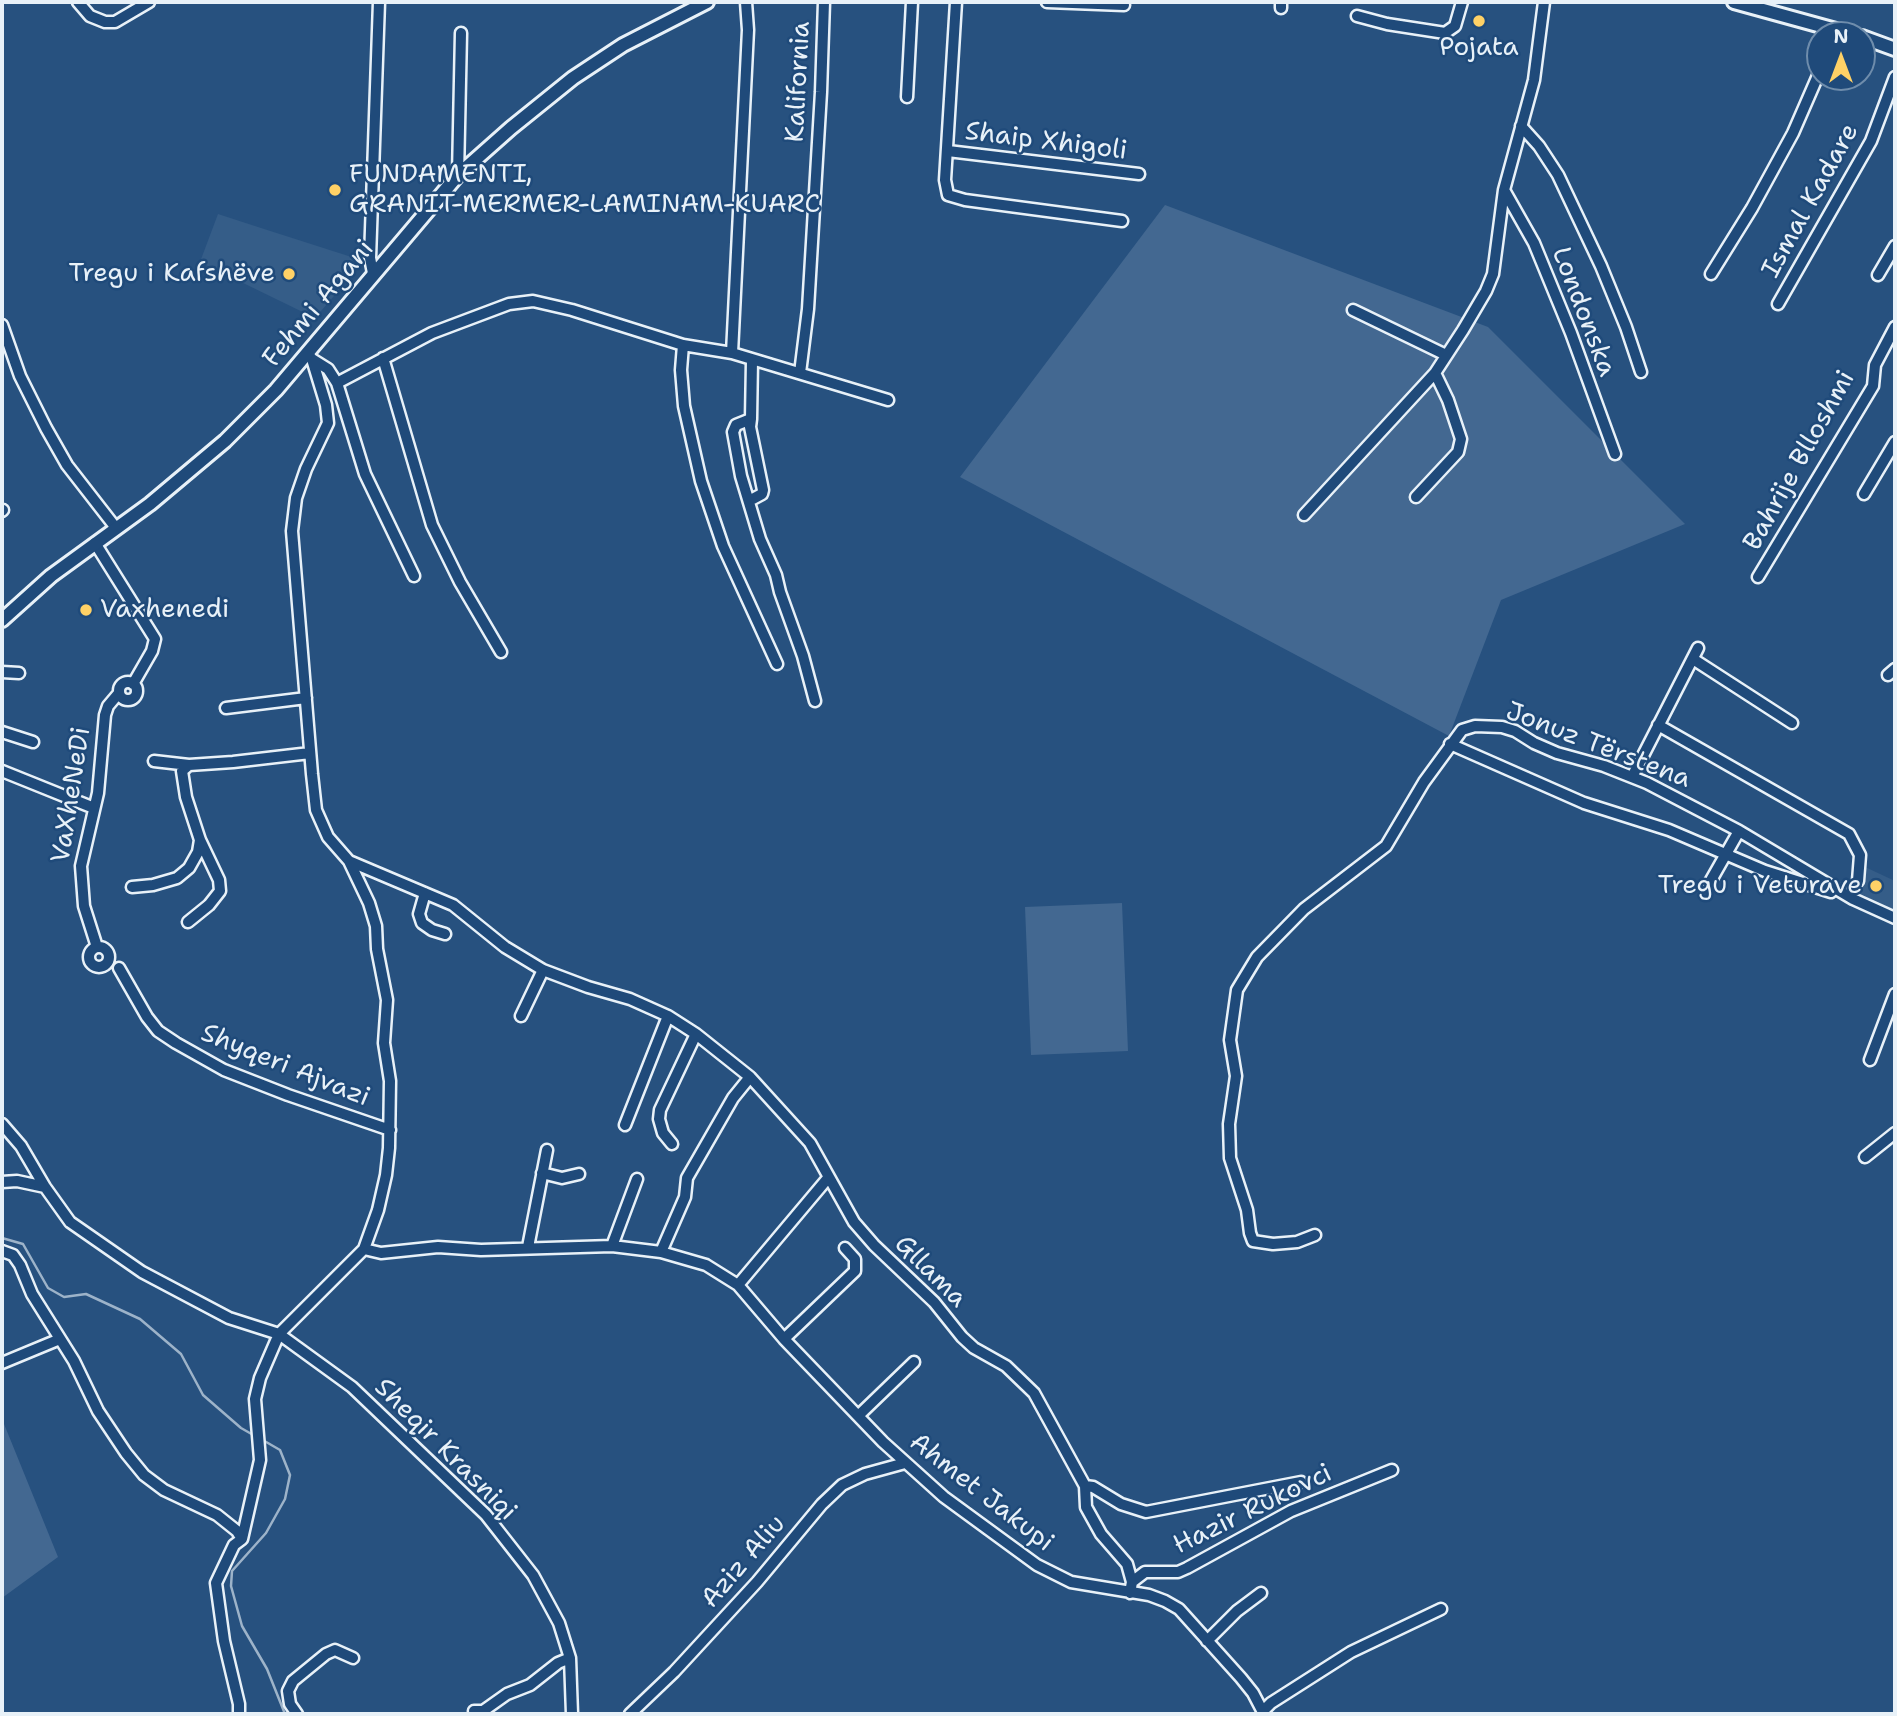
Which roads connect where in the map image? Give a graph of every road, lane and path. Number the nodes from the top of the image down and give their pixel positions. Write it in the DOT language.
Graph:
graph roads {
  1 [pos="78,2"];
  2 [pos="149,2"];
  3 [pos="379,2"];
  4 [pos="707,2"];
  5 [pos="746,2"];
  6 [pos="824,2"];
  7 [pos="912,2"];
  8 [pos="956,2"];
  9 [pos="1047,2"];
  10 [pos="1462,2"];
  11 [pos="1544,2"];
  12 [pos="1734,2"];
  13 [pos="1124,5"];
  14 [pos="1357,16"];
  15 [pos="1806,23"];
  16 [pos="461,33"];
  17 [pos="1876,42"];
  18 [pos="1895,49"];
  19 [pos="1895,77"];
  20 [pos="1811,91"];
  21 [pos="907,97"];
  22 [pos="1521,126"];
  23 [pos="948,152"];
  24 [pos="1139,174"];
  25 [pos="458,175"];
  26 [pos="1504,190"];
  27 [pos="1122,221"];
  28 [pos="1895,246"];
  29 [pos="373,273"];
  30 [pos="1710,274"];
  31 [pos="1878,275"];
  32 [pos="1778,304"];
  33 [pos="1353,310"];
  34 [pos="2,325"];
  35 [pos="1895,327"];
  36 [pos="683,345"];
  37 [pos="732,353"];
  38 [pos="1446,355"];
  39 [pos="310,356"];
  40 [pos="383,358"];
  41 [pos="752,360"];
  42 [pos="1641,372"];
  43 [pos="800,373"];
  44 [pos="1435,373"];
  45 [pos="337,383"];
  46 [pos="888,400"];
  47 [pos="751,419"];
  48 [pos="1895,442"];
  49 [pos="1615,454"];
  50 [pos="1864,494"];
  51 [pos="1416,497"];
  52 [pos="748,501"];
  53 [pos="1304,515"];
  54 [pos="116,528"];
  55 [pos="95,543"];
  56 [pos="414,576"];
  57 [pos="1758,577"];
  58 [pos="2,620"];
  59 [pos="1698,648"];
  60 [pos="501,652"];
  61 [pos="1693,659"];
  62 [pos="777,664"];
  63 [pos="2,671"];
  64 [pos="19,673"];
  65 [pos="306,698"];
  66 [pos="816,701"];
  67 [pos="226,708"];
  68 [pos="1792,723"];
  69 [pos="1658,725"];
  70 [pos="2,732"];
  71 [pos="33,742"];
  72 [pos="1450,744"];
  73 [pos="310,753"];
  74 [pos="154,761"];
  75 [pos="189,765"];
  76 [pos="2,771"];
  77 [pos="1632,777"];
  78 [pos="94,808"];
  79 [pos="1739,831"];
  80 [pos="200,840"];
  81 [pos="1724,853"];
  82 [pos="349,861"];
  83 [pos="1858,881"];
  84 [pos="1710,882"];
  85 [pos="132,887"];
  86 [pos="425,892"];
  87 [pos="1853,899"];
  88 [pos="1895,918"];
  89 [pos="188,922"];
  90 [pos="445,934"];
  91 [pos="97,947"];
  92 [pos="119,968"];
  93 [pos="543,970"];
  94 [pos="1895,995"];
  95 [pos="521,1016"];
  96 [pos="668,1016"];
  97 [pos="696,1034"];
  98 [pos="1870,1060"];
  99 [pos="750,1077"];
  100 [pos="2,1124"];
  101 [pos="625,1125"];
  102 [pos="390,1129"];
  103 [pos="1895,1133"];
  104 [pos="672,1144"];
  105 [pos="547,1150"];
  106 [pos="1865,1157"];
  107 [pos="542,1173"];
  108 [pos="579,1174"];
  109 [pos="828,1178"];
  110 [pos="638,1179"];
  111 [pos="2,1182"];
  112 [pos="45,1187"];
  113 [pos="1315,1235"];
  114 [pos="612,1246"];
  115 [pos="528,1247"];
  116 [pos="845,1248"];
  117 [pos="363,1249"];
  118 [pos="2,1251"];
  119 [pos="661,1252"];
  120 [pos="738,1285"];
  121 [pos="279,1334"];
  122 [pos="60,1339"];
  123 [pos="784,1339"];
  124 [pos="914,1362"];
  125 [pos="2,1363"];
  126 [pos="858,1416"];
  127 [pos="905,1463"];
  128 [pos="1392,1470"];
  129 [pos="1301,1482"];
  130 [pos="1085,1486"];
  131 [pos="242,1539"];
  132 [pos="1132,1582"];
  133 [pos="1130,1593"];
  134 [pos="1261,1593"];
  135 [pos="1441,1609"];
  136 [pos="1207,1641"];
  137 [pos="353,1658"];
  138 [pos="570,1658"];
  139 [pos="474,1711"];
  140 [pos="1263,1713"];
  141 [pos="239,1714"];
  142 [pos="297,1714"];
  143 [pos="572,1714"];
  144 [pos="630,1714"];
  1 -- 2 [label="street"];
  3 -- 29 [label="street"];
  4 -- 25 [label="main road, Fehmi Agani"];
  5 -- 37 [label="street"];
  6 -- 43 [label="street, Kalifornia"];
  7 -- 21 [label="street"];
  8 -- 23 [label="street, Shaip Xhigoli"];
  9 -- 13 [label="street"];
  10 -- 14 [label="street"];
  11 -- 22 [label="street"];
  12 -- 15 [label="main road"];
  16 -- 25 [label="street"];
  17 -- 18 [label="main road"];
  19 -- 32 [label="street, Ismal Kadare"];
  20 -- 30 [label="street"];
  22 -- 26 [label="street"];
  22 -- 42 [label="street"];
  23 -- 24 [label="street, Shaip Xhigoli"];
  23 -- 27 [label="street, Shaip Xhigoli"];
  25 -- 29 [label="main road, Fehmi Agani"];
  26 -- 38 [label="street"];
  26 -- 49 [label="street, Londonska"];
  28 -- 31 [label="street"];
  29 -- 39 [label="main road, Fehmi Agani"];
  33 -- 38 [label="street"];
  34 -- 54 [label="street"];
  35 -- 57 [label="street, Bahrije Blloshmi"];
  36 -- 37 [label="street"];
  36 -- 40 [label="street"];
  36 -- 62 [label="street"];
  37 -- 41 [label="street"];
  38 -- 44 [label="street"];
  39 -- 45 [label="street"];
  39 -- 54 [label="main road, Fehmi Agani"];
  39 -- 65 [label="street, Shyqeri Ajvazi"];
  40 -- 45 [label="street"];
  40 -- 60 [label="street"];
  41 -- 43 [label="street"];
  41 -- 47 [label="street"];
  43 -- 46 [label="street"];
  44 -- 51 [label="street"];
  44 -- 53 [label="street"];
  45 -- 56 [label="street"];
  47 -- 52 [label="street"];
  47 -- 52 [label="street"];
  48 -- 50 [label="street"];
  52 -- 66 [label="street"];
  54 -- 55 [label="main road, Fehmi Agani"];
  55 -- 58 [label="main road, Fehmi Agani"];
  55 -- 78 [label="street, VaXheNeDi"];
  59 -- 61 [label="street"];
  61 -- 68 [label="street"];
  61 -- 69 [label="street"];
  63 -- 64 [label="street"];
  65 -- 67 [label="street"];
  65 -- 73 [label="street, Shyqeri Ajvazi"];
  69 -- 77 [label="street"];
  69 -- 83 [label="street, Jonuz Tërstena"];
  70 -- 71 [label="street"];
  72 -- 77 [label="street, Jonuz Tërstena"];
  72 -- 81 [label="street"];
  72 -- 113 [label="street, Jonuz Tërstena"];
  73 -- 75 [label="street"];
  73 -- 82 [label="street, Shyqeri Ajvazi"];
  74 -- 75 [label="street"];
  75 -- 80 [label="street"];
  76 -- 78 [label="street"];
  77 -- 79 [label="street, Jonuz Tërstena"];
  78 -- 91 [label="street, VaXheNeDi"];
  79 -- 81 [label="street"];
  79 -- 87 [label="street, Jonuz Tërstena"];
  80 -- 85 [label="street"];
  80 -- 89 [label="street"];
  81 -- 84 [label="street"];
  81 -- 87 [label="street"];
  82 -- 86 [label="street, Gllama"];
  82 -- 102 [label="street, Shyqeri Ajvazi"];
  86 -- 90 [label="street"];
  86 -- 93 [label="street, Gllama"];
  87 -- 88 [label="street, Jonuz Tërstena"];
  92 -- 102 [label="street, Shyqeri Ajvazi"];
  93 -- 95 [label="street"];
  93 -- 96 [label="street, Gllama"];
  94 -- 98 [label="street"];
  96 -- 97 [label="street, Gllama"];
  96 -- 101 [label="street"];
  97 -- 99 [label="street, Gllama"];
  97 -- 104 [label="street"];
  99 -- 109 [label="street, Gllama"];
  99 -- 119 [label="street"];
  100 -- 112 [label="street, Sheqir Krasniqi"];
  102 -- 117 [label="street, Shyqeri Ajvazi"];
  103 -- 106 [label="street"];
  105 -- 107 [label="street"];
  107 -- 108 [label="street"];
  107 -- 115 [label="street"];
  109 -- 120 [label="street"];
  109 -- 130 [label="street, Gllama"];
  110 -- 114 [label="street"];
  111 -- 112 [label="street"];
  112 -- 121 [label="street, Sheqir Krasniqi"];
  114 -- 115 [label="street, Ahmet Jakupi"];
  114 -- 119 [label="street, Ahmet Jakupi"];
  115 -- 117 [label="street, Ahmet Jakupi"];
  116 -- 123 [label="street"];
  117 -- 121 [label="street, Shyqeri Ajvazi"];
  118 -- 122 [label="street"];
  119 -- 120 [label="street, Ahmet Jakupi"];
  120 -- 123 [label="street, Ahmet Jakupi"];
  121 -- 131 [label="street"];
  121 -- 138 [label="street, Sheqir Krasniqi"];
  122 -- 125 [label="street"];
  122 -- 131 [label="street"];
  123 -- 126 [label="street, Ahmet Jakupi"];
  124 -- 126 [label="street"];
  126 -- 127 [label="street, Ahmet Jakupi"];
  127 -- 133 [label="street, Ahmet Jakupi"];
  127 -- 144 [label="street, Aziz Aliu"];
  128 -- 132 [label="street, Hazir Rukovci"];
  129 -- 130 [label="street"];
  130 -- 132 [label="street, Gllama"];
  131 -- 141 [label="street"];
  132 -- 133 [label="street"];
  133 -- 136 [label="street, Ahmet Jakupi"];
  134 -- 136 [label="street"];
  135 -- 140 [label="street"];
  136 -- 140 [label="street, Ahmet Jakupi"];
  137 -- 142 [label="street"];
  138 -- 139 [label="street"];
  138 -- 143 [label="street, Sheqir Krasniqi"];
}
